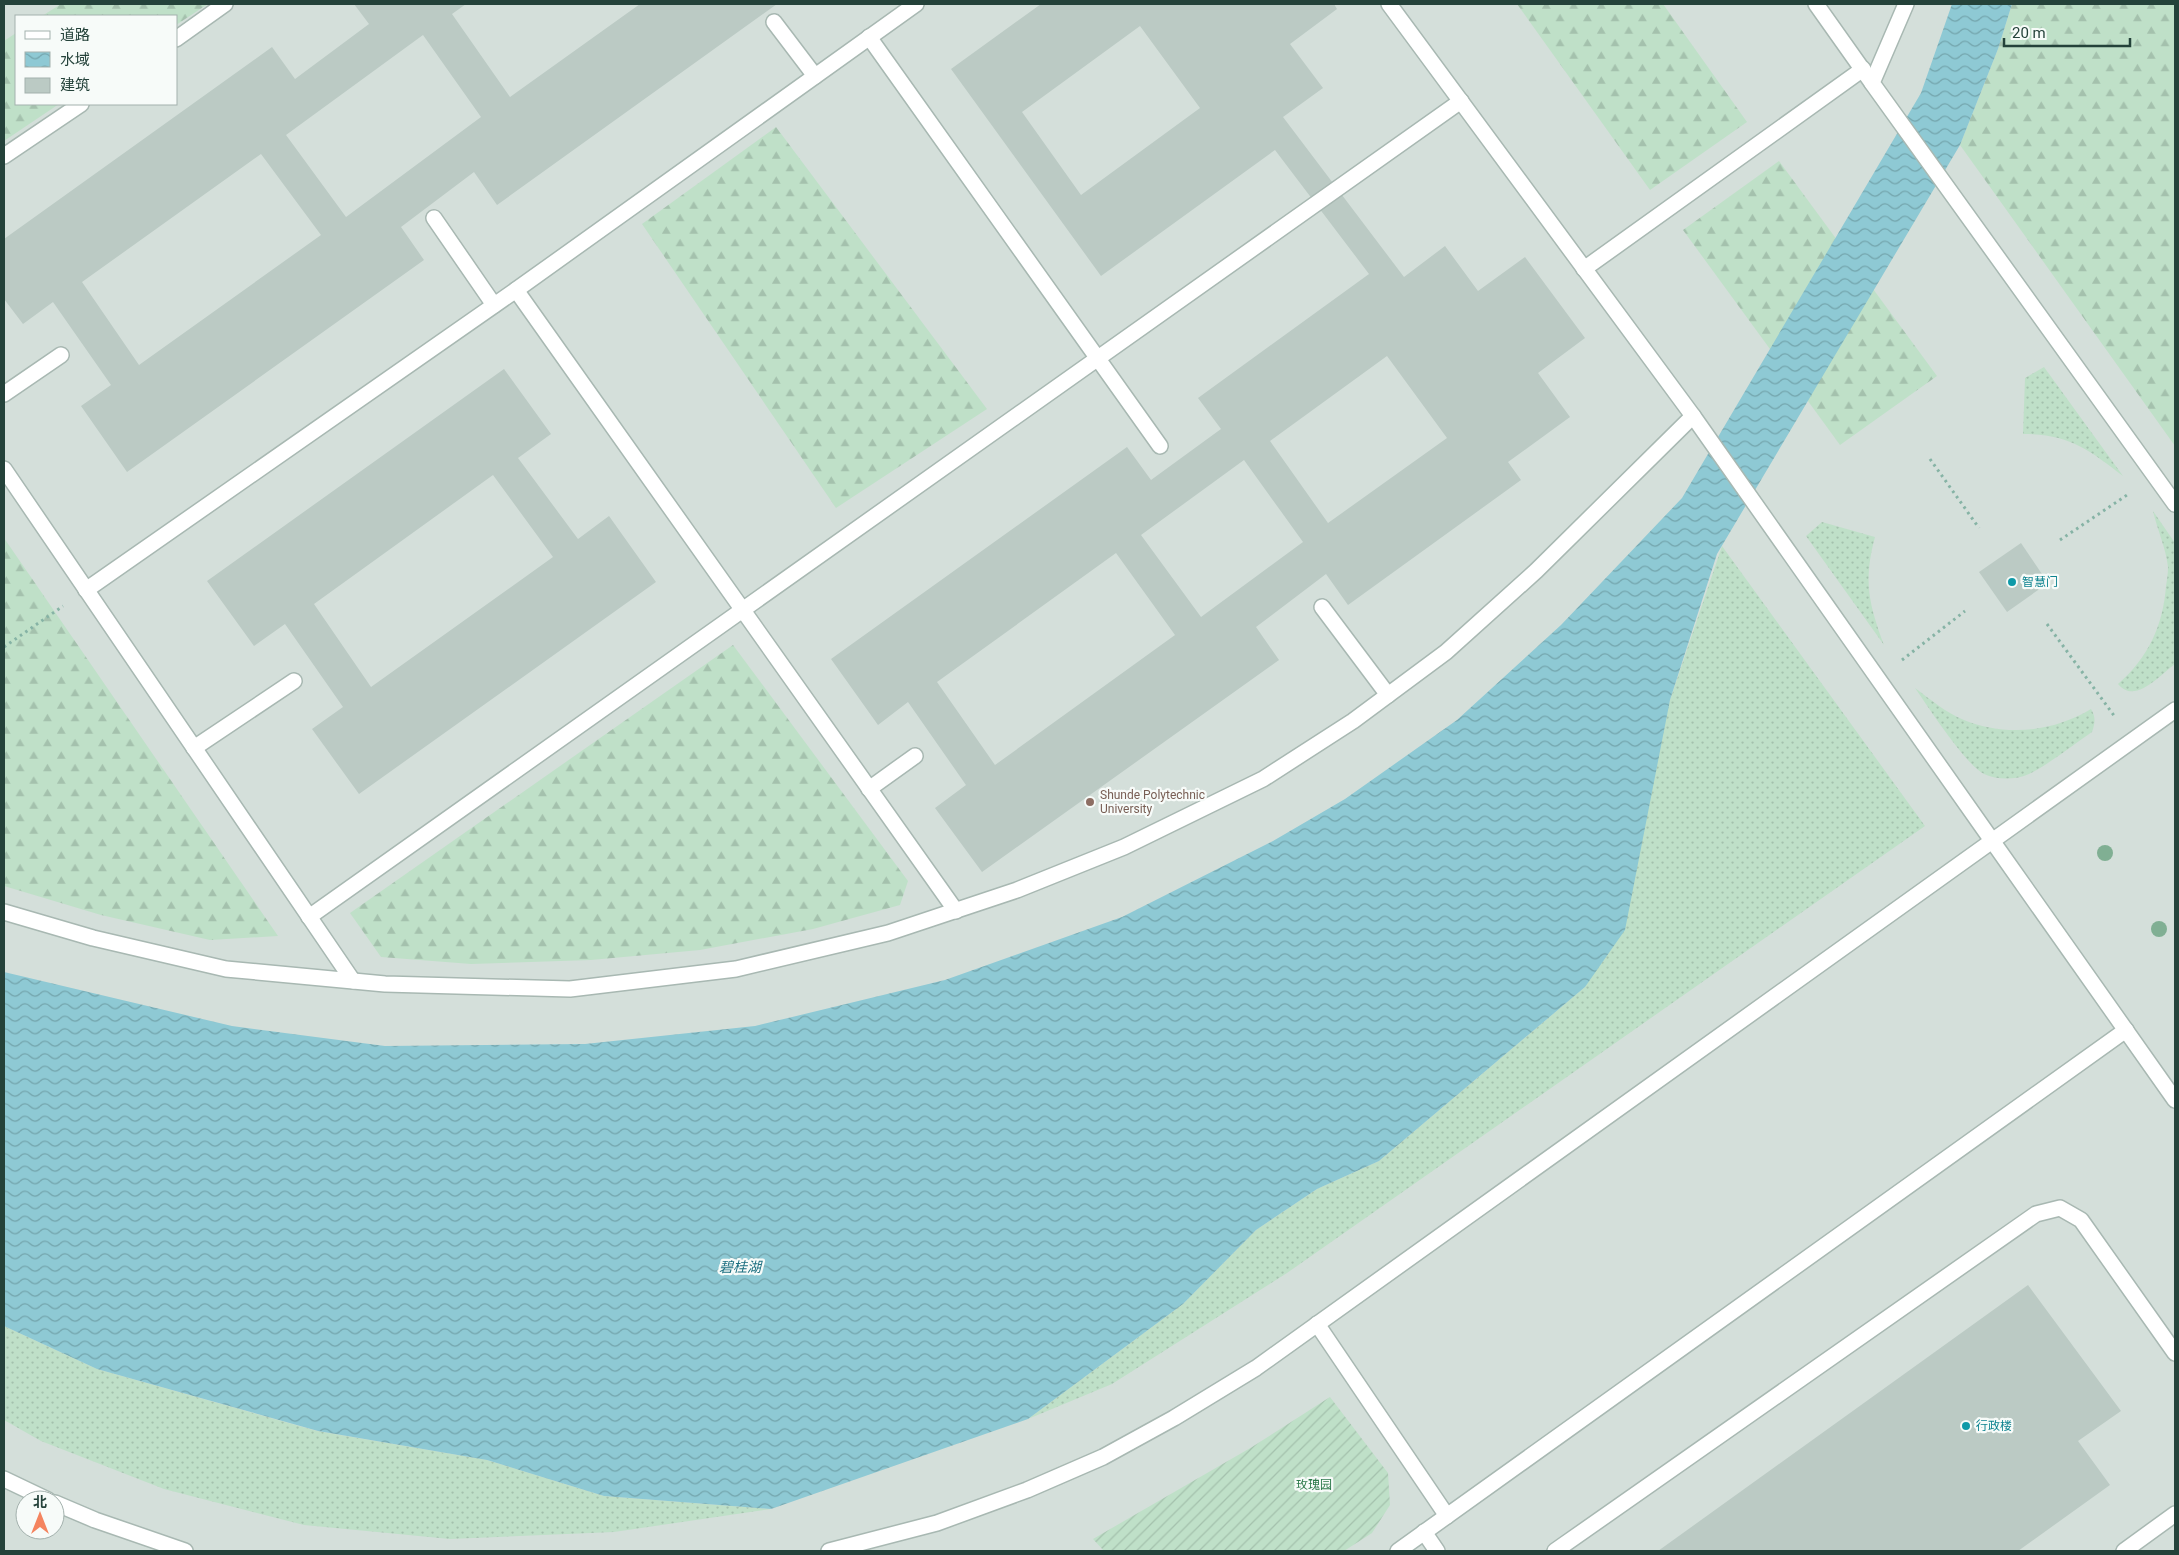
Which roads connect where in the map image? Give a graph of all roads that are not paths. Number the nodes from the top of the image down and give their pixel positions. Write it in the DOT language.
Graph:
graph roads {
  1 [pos="225,4"];
  2 [pos="916,4"];
  3 [pos="1389,4"];
  4 [pos="1816,4"];
  5 [pos="1906,4"];
  6 [pos="774,22"];
  7 [pos="869,37"];
  8 [pos="178,38"];
  9 [pos="1863,70"];
  10 [pos="815,76"];
  11 [pos="1872,83"];
  12 [pos="1461,102"];
  13 [pos="80,105"];
  14 [pos="4,156"];
  15 [pos="434,218"];
  16 [pos="1584,269"];
  17 [pos="516,290"];
  18 [pos="494,306"];
  19 [pos="61,355"];
  20 [pos="1097,358"];
  21 [pos="4,394"];
  22 [pos="1692,416"];
  23 [pos="1160,446"];
  24 [pos="4,469"];
  25 [pos="2175,504"];
  26 [pos="86,590"];
  27 [pos="1322,607"];
  28 [pos="743,610"];
  29 [pos="294,681"];
  30 [pos="1388,696"];
  31 [pos="2175,710"];
  32 [pos="194,748"];
  33 [pos="915,756"];
  34 [pos="870,789"];
  35 [pos="1993,842"];
  36 [pos="956,911"];
  37 [pos="4,912"];
  38 [pos="309,917"];
  39 [pos="353,981"];
  40 [pos="2126,1030"];
  41 [pos="2175,1100"];
  42 [pos="1318,1324"];
  43 [pos="2175,1353"];
  44 [pos="4,1479"];
  45 [pos="27,1490"];
  46 [pos="65,1507"];
  47 [pos="2175,1514"];
  48 [pos="1447,1516"];
  49 [pos="1424,1532"];
  50 [pos="185,1551"];
  51 [pos="829,1551"];
  52 [pos="1398,1551"];
  53 [pos="1437,1551"];
  54 [pos="1555,1551"];
  55 [pos="2124,1551"];
  1 -- 8 [label="street"];
  2 -- 7 [label="street"];
  3 -- 12 [label="street"];
  4 -- 9 [label="street"];
  5 -- 11 [label="street"];
  6 -- 10 [label="street"];
  7 -- 10 [label="street"];
  7 -- 20 [label="street"];
  9 -- 11 [label="street"];
  9 -- 16 [label="street"];
  10 -- 17 [label="street"];
  11 -- 25 [label="street"];
  12 -- 16 [label="street"];
  12 -- 20 [label="street"];
  13 -- 14 [label="street"];
  15 -- 18 [label="street"];
  16 -- 22 [label="street"];
  17 -- 18 [label="street"];
  17 -- 28 [label="street"];
  18 -- 26 [label="street"];
  19 -- 21 [label="street"];
  20 -- 23 [label="street"];
  20 -- 28 [label="street"];
  22 -- 30 [label="street"];
  22 -- 35 [label="street"];
  24 -- 26 [label="street"];
  26 -- 32 [label="street"];
  27 -- 30 [label="street"];
  28 -- 34 [label="street"];
  28 -- 38 [label="street"];
  29 -- 32 [label="street"];
  30 -- 36 [label="street"];
  31 -- 35 [label="street"];
  32 -- 38 [label="street"];
  33 -- 34 [label="street"];
  34 -- 36 [label="street"];
  35 -- 40 [label="street"];
  35 -- 42 [label="street"];
  36 -- 39 [label="street"];
  37 -- 39 [label="street"];
  38 -- 39 [label="street"];
  40 -- 41 [label="street"];
  40 -- 48 [label="street"];
  42 -- 48 [label="street"];
  42 -- 51 [label="street"];
  43 -- 54 [label="street"];
  44 -- 45 [label="street"];
  46 -- 50 [label="street"];
  47 -- 55 [label="street"];
  48 -- 49 [label="street"];
  49 -- 52 [label="street"];
  49 -- 53 [label="street"];
}
